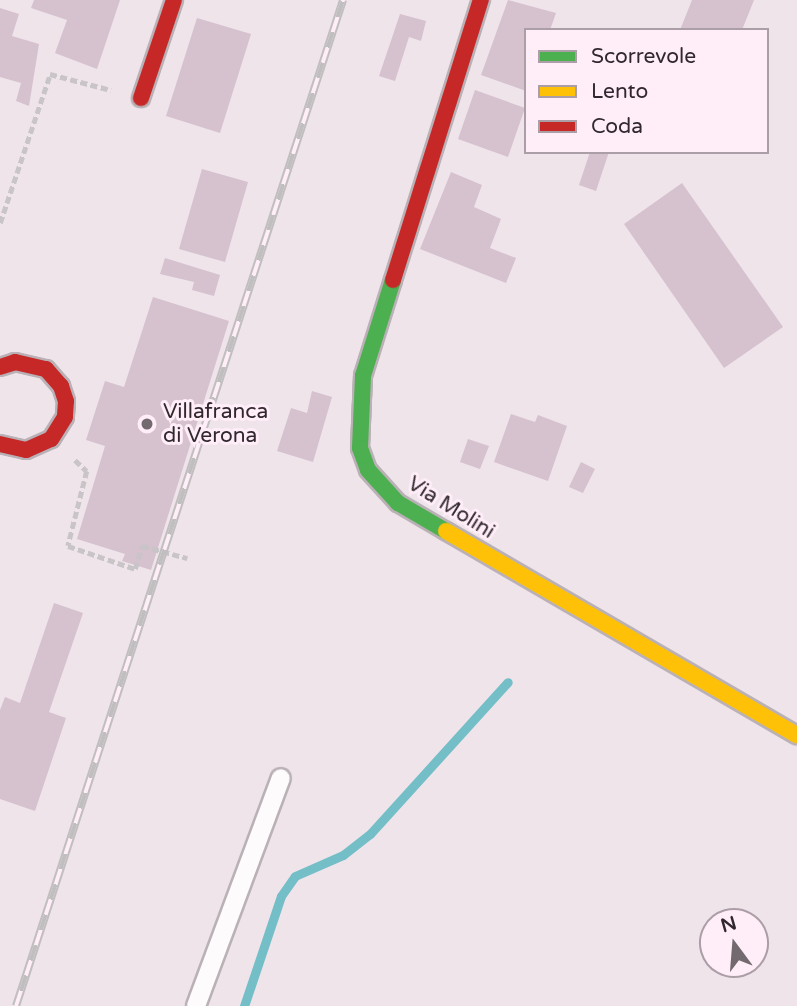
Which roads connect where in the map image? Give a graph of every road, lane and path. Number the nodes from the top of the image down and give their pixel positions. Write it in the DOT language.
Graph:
graph roads {
  1 [pos="174,0"];
  2 [pos="481,0"];
  3 [pos="141,98"];
  4 [pos="0,223"];
  5 [pos="0,367"];
  6 [pos="51,439"];
  7 [pos="0,444"];
  8 [pos="187,558"];
  9 [pos="797,735"];
  10 [pos="282,778"];
  11 [pos="197,1006"];
  1 -- 3 [label="main road"];
  2 -- 9 [label="main road, Via Molini"];
  3 -- 4 [label="path"];
  5 -- 6 [label="main road"];
  6 -- 7 [label="main road"];
  6 -- 8 [label="path"];
  10 -- 11 [label="lane"];
}
